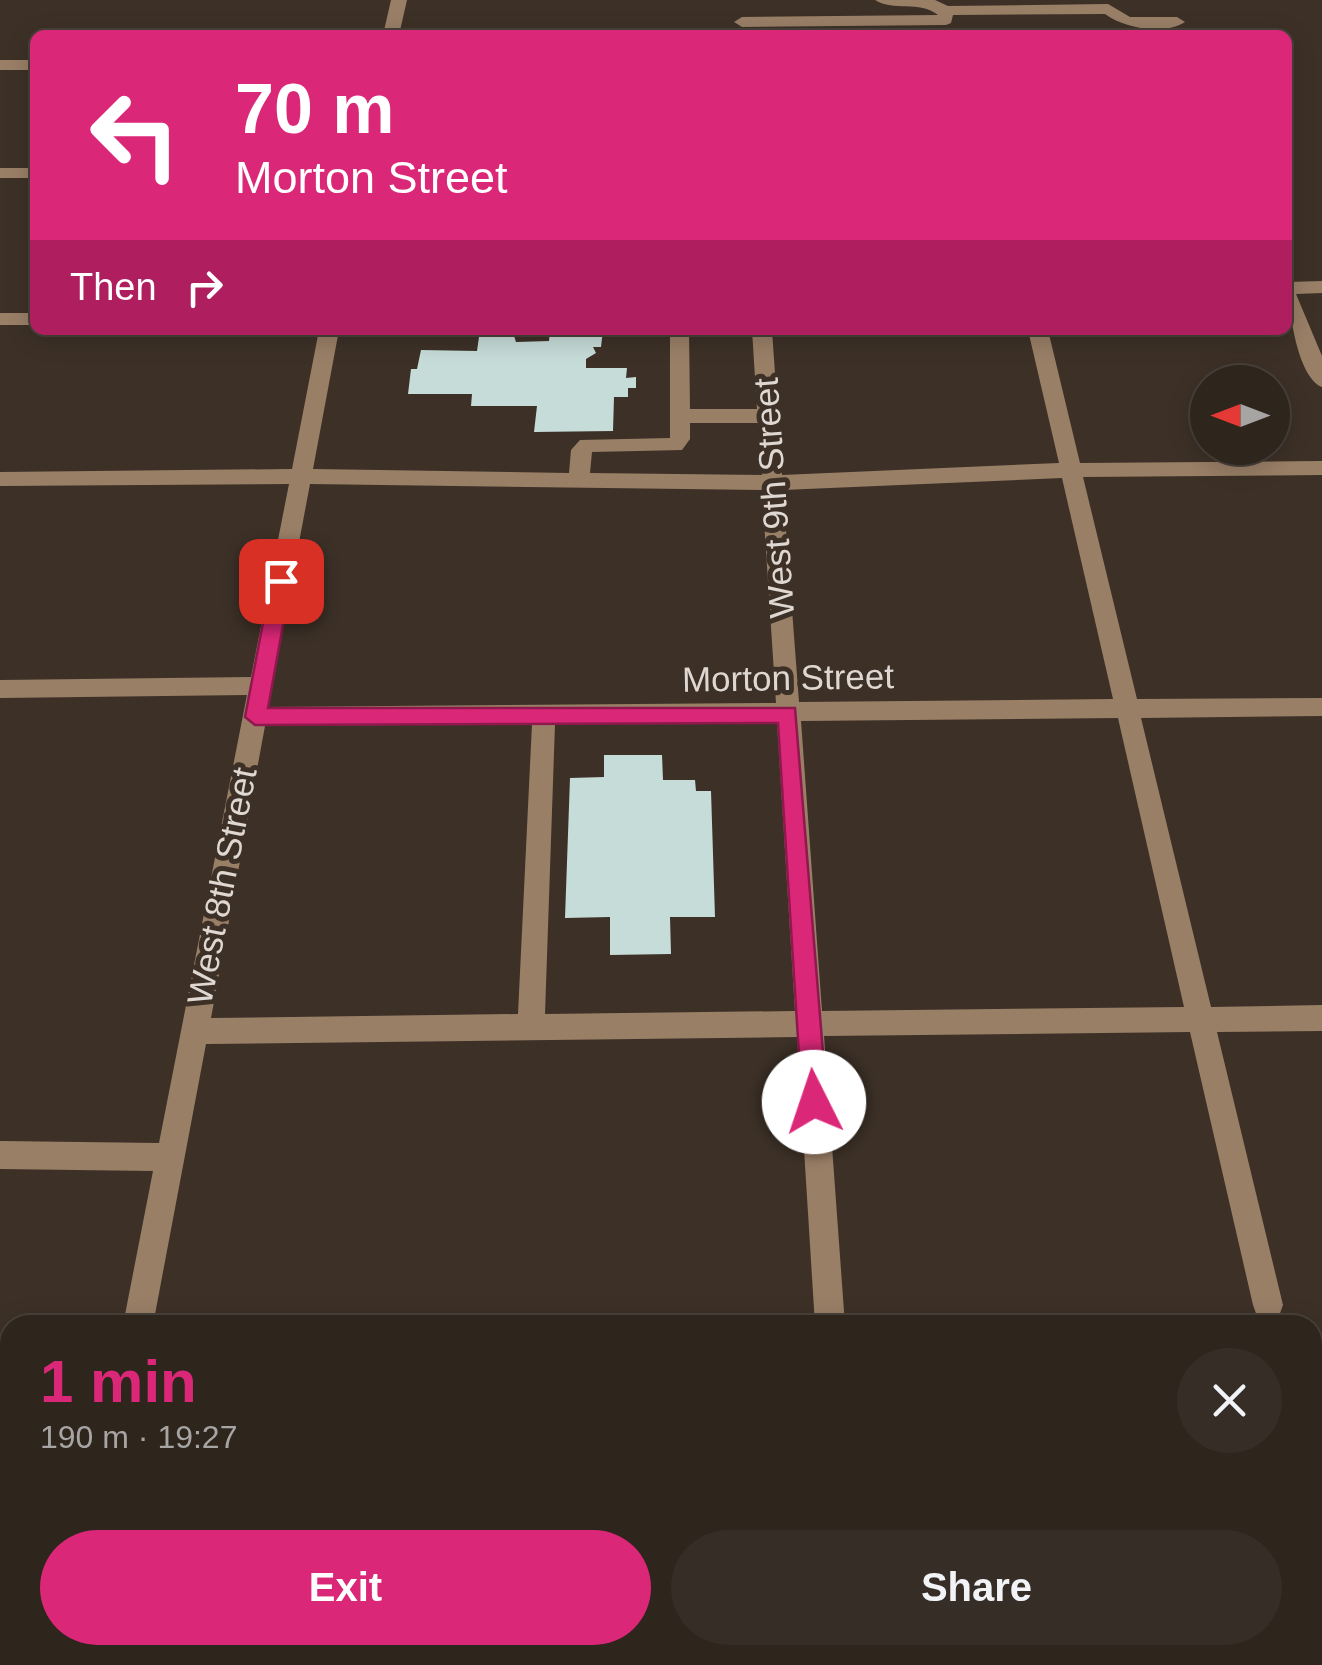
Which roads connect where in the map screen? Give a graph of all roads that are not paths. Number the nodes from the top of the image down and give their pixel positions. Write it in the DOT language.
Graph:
graph roads {
  1 [pos="399,0"];
  2 [pos="740,0"];
  3 [pos="883,0"];
  4 [pos="1168,0"];
  5 [pos="958,11"];
  6 [pos="1180,28"];
  7 [pos="742,29"];
  8 [pos="392,30"];
  9 [pos="0,65"];
  10 [pos="30,65"];
  11 [pos="30,172"];
  12 [pos="0,173"];
  13 [pos="1292,288"];
  14 [pos="1322,288"];
  15 [pos="1292,306"];
  16 [pos="0,318"];
  17 [pos="30,318"];
  18 [pos="327,335"];
  19 [pos="679,335"];
  20 [pos="762,335"];
  21 [pos="1039,335"];
  22 [pos="1322,380"];
  23 [pos="680,416"];
  24 [pos="769,416"];
  25 [pos="1322,468"];
  26 [pos="1071,470"];
  27 [pos="301,476"];
  28 [pos="0,479"];
  29 [pos="579,482"];
  30 [pos="775,483"];
  31 [pos="261,686"];
  32 [pos="0,689"];
  33 [pos="1322,707"];
  34 [pos="1128,710"];
  35 [pos="788,714"];
  36 [pos="544,715"];
  37 [pos="255,717"];
  38 [pos="1322,1018"];
  39 [pos="1201,1019"];
  40 [pos="810,1028"];
  41 [pos="531,1029"];
  42 [pos="194,1031"];
  43 [pos="0,1155"];
  44 [pos="170,1157"];
  45 [pos="1268,1305"];
  46 [pos="140,1315"];
  47 [pos="829,1315"];
  1 -- 8 [label="street"];
  2 -- 7 [label="street"];
  3 -- 5 [label="street"];
  4 -- 6 [label="street"];
  5 -- 6 [label="street"];
  5 -- 7 [label="street"];
  9 -- 10 [label="street"];
  11 -- 12 [label="street"];
  13 -- 14 [label="street"];
  15 -- 22 [label="street"];
  16 -- 17 [label="street"];
  18 -- 27 [label="street, West 8th Street"];
  19 -- 23 [label="street"];
  20 -- 24 [label="street, West 9th Street"];
  21 -- 26 [label="street"];
  23 -- 24 [label="street"];
  23 -- 29 [label="street"];
  24 -- 30 [label="street, West 9th Street"];
  25 -- 26 [label="street"];
  26 -- 30 [label="street"];
  26 -- 34 [label="street"];
  27 -- 28 [label="street"];
  27 -- 29 [label="street"];
  27 -- 31 [label="street, West 8th Street"];
  29 -- 30 [label="street"];
  30 -- 35 [label="street, West 9th Street"];
  31 -- 32 [label="street"];
  31 -- 37 [label="street, West 8th Street"];
  33 -- 34 [label="street, Morton Street"];
  34 -- 35 [label="street, Morton Street"];
  34 -- 39 [label="street"];
  35 -- 36 [label="street, Morton Street"];
  35 -- 40 [label="street, West 9th Street"];
  36 -- 37 [label="street, Morton Street"];
  36 -- 41 [label="street"];
  37 -- 42 [label="street, West 8th Street"];
  38 -- 39 [label="street"];
  39 -- 40 [label="street"];
  39 -- 45 [label="street"];
  40 -- 41 [label="street"];
  40 -- 47 [label="street, West 9th Street"];
  41 -- 42 [label="street"];
  42 -- 44 [label="street, West 8th Street"];
  43 -- 44 [label="street"];
  44 -- 46 [label="street, West 8th Street"];
}
